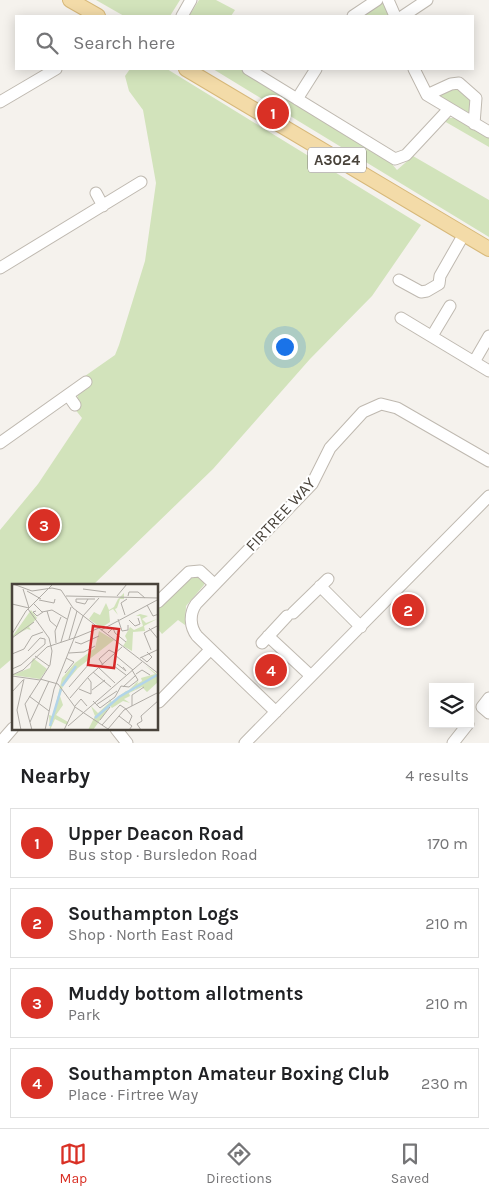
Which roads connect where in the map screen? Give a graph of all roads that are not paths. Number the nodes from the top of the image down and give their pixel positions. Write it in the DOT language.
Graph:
graph roads {
  1 [pos="70,0"];
  2 [pos="191,0"];
  3 [pos="377,0"];
  4 [pos="388,0"];
  5 [pos="427,0"];
  6 [pos="96,15"];
  7 [pos="183,15"];
  8 [pos="354,15"];
  9 [pos="396,15"];
  10 [pos="404,15"];
  11 [pos="54,70"];
  12 [pos="188,70"];
  13 [pos="250,70"];
  14 [pos="315,70"];
  15 [pos="414,70"];
  16 [pos="426,95"];
  17 [pos="297,98"];
  18 [pos="0,102"];
  19 [pos="448,110"];
  20 [pos="474,124"];
  21 [pos="489,132"];
  22 [pos="141,182"];
  23 [pos="96,193"];
  24 [pos="103,206"];
  25 [pos="464,234"];
  26 [pos="489,249"];
  27 [pos="0,268"];
  28 [pos="399,280"];
  29 [pos="450,306"];
  30 [pos="401,318"];
  31 [pos="432,336"];
  32 [pos="489,336"];
  33 [pos="474,362"];
  34 [pos="489,371"];
  35 [pos="86,382"];
  36 [pos="68,395"];
  37 [pos="75,405"];
  38 [pos="0,443"];
  39 [pos="489,461"];
  40 [pos="489,496"];
  41 [pos="484,508"];
  42 [pos="214,584"];
  43 [pos="159,601"];
  44 [pos="361,626"];
  45 [pos="210,650"];
  46 [pos="312,676"];
  47 [pos="489,698"];
  48 [pos="159,702"];
  49 [pos="276,712"];
  50 [pos="489,713"];
  51 [pos="465,728"];
  52 [pos="12,729"];
  53 [pos="117,730"];
  54 [pos="3,742"];
  55 [pos="127,743"];
  56 [pos="245,743"];
  57 [pos="453,743"];
  1 -- 6 [label="main road"];
  2 -- 7 [label="street"];
  3 -- 8 [label="street"];
  4 -- 9 [label="street"];
  5 -- 10 [label="street"];
  11 -- 18 [label="street"];
  12 -- 25 [label="main road, A3024"];
  13 -- 17 [label="street"];
  14 -- 17 [label="street"];
  15 -- 16 [label="street"];
  16 -- 19 [label="street"];
  16 -- 20 [label="street"];
  17 -- 19 [label="street"];
  19 -- 20 [label="street"];
  20 -- 21 [label="street"];
  22 -- 24 [label="street"];
  23 -- 24 [label="street"];
  24 -- 27 [label="street"];
  25 -- 26 [label="main road, A3024"];
  25 -- 28 [label="street"];
  29 -- 31 [label="street"];
  30 -- 31 [label="street"];
  31 -- 33 [label="street"];
  32 -- 33 [label="street"];
  33 -- 34 [label="street"];
  35 -- 36 [label="street"];
  36 -- 37 [label="street"];
  36 -- 38 [label="street"];
  39 -- 42 [label="street, FIRTREE WAY"];
  40 -- 41 [label="street"];
  41 -- 44 [label="street"];
  42 -- 43 [label="street"];
  42 -- 45 [label="street, FIRTREE WAY"];
  44 -- 46 [label="street"];
  44 -- 46 [label="street"];
  45 -- 48 [label="street"];
  45 -- 49 [label="street, FIRTREE WAY"];
  46 -- 49 [label="street"];
  47 -- 50 [label="street"];
  49 -- 56 [label="street"];
  51 -- 57 [label="street"];
  52 -- 54 [label="street"];
  53 -- 55 [label="street"];
}
